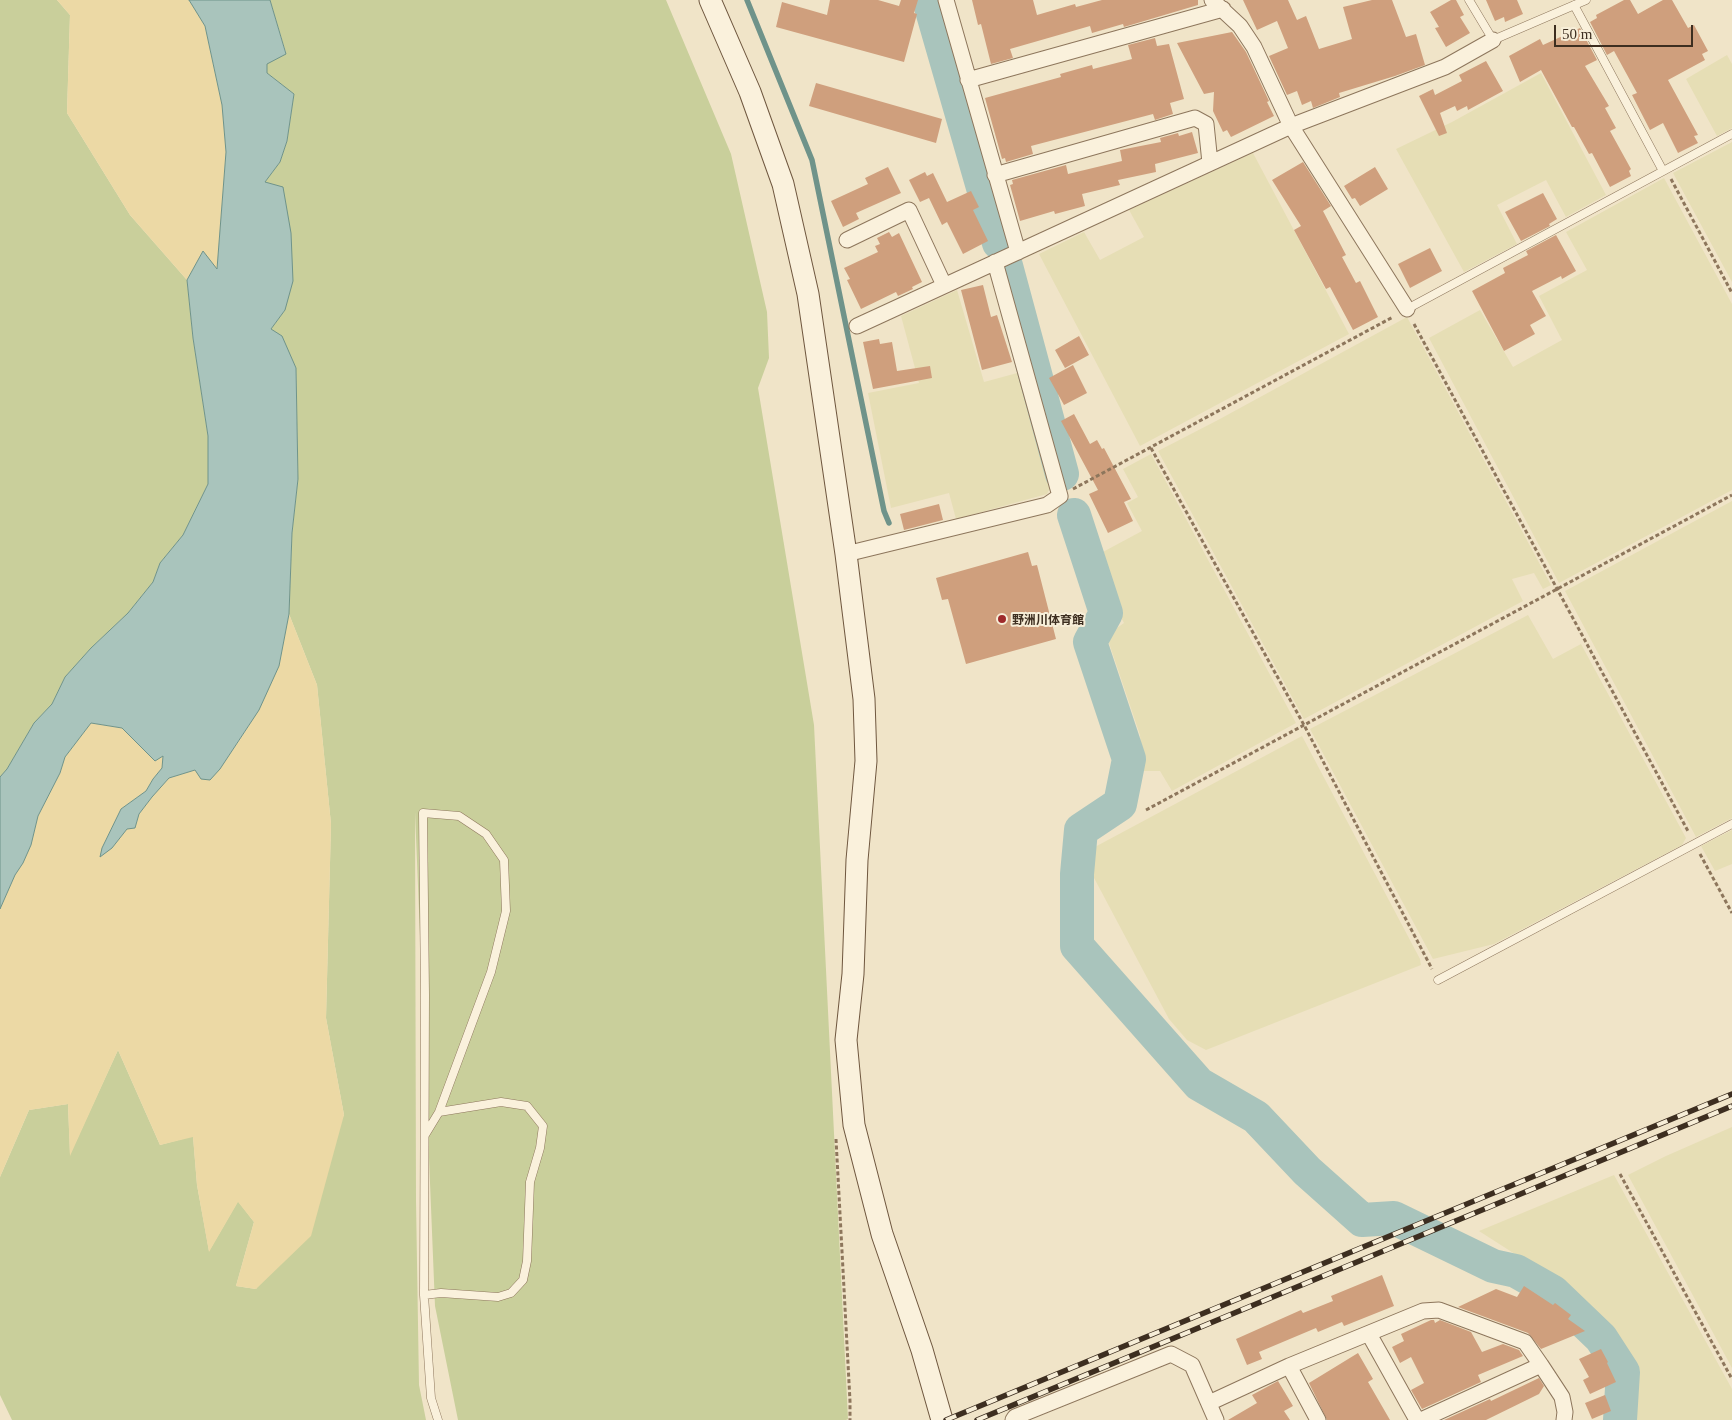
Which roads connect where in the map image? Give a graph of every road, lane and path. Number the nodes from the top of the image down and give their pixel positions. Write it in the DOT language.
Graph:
graph roads {
  1 [pos="710,0"];
  2 [pos="946,0"];
  3 [pos="1469,0"];
  4 [pos="1586,0"];
  5 [pos="1217,4"];
  6 [pos="1574,5"];
  7 [pos="1493,40"];
  8 [pos="968,80"];
  9 [pos="1291,126"];
  10 [pos="1732,134"];
  11 [pos="1210,162"];
  12 [pos="1664,170"];
  13 [pos="995,175"];
  14 [pos="847,240"];
  15 [pos="1018,252"];
  16 [pos="995,262"];
  17 [pos="944,285"];
  18 [pos="1732,293"];
  19 [pos="1407,310"];
  20 [pos="857,326"];
  21 [pos="1151,448"];
  22 [pos="1732,495"];
  23 [pos="1060,496"];
  24 [pos="846,554"];
  25 [pos="1557,589"];
  26 [pos="1304,725"];
  27 [pos="1146,810"];
  28 [pos="1732,824"];
  29 [pos="1695,844"];
  30 [pos="1732,913"];
  31 [pos="1438,980"];
  32 [pos="439,1112"];
  33 [pos="836,1134"];
  34 [pos="424,1136"];
  35 [pos="1620,1174"];
  36 [pos="424,1295"];
  37 [pos="1370,1334"];
  38 [pos="1541,1365"];
  39 [pos="1290,1366"];
  40 [pos="1732,1379"];
  41 [pos="1209,1403"];
  42 [pos="438,1420"];
  43 [pos="850,1420"];
  44 [pos="942,1420"];
  45 [pos="1013,1420"];
  46 [pos="1216,1420"];
  47 [pos="1318,1420"];
  48 [pos="1417,1420"];
  49 [pos="1422,1420"];
  50 [pos="1564,1420"];
  1 -- 24 [label="street"];
  2 -- 8 [label="street"];
  3 -- 7 [label="lane"];
  4 -- 6 [label="lane"];
  5 -- 8 [label="street"];
  5 -- 9 [label="street"];
  6 -- 7 [label="lane"];
  6 -- 12 [label="lane"];
  7 -- 9 [label="street"];
  8 -- 13 [label="street"];
  9 -- 11 [label="street"];
  9 -- 19 [label="street"];
  10 -- 12 [label="lane"];
  11 -- 13 [label="street"];
  11 -- 15 [label="street"];
  12 -- 18 [label="path"];
  12 -- 19 [label="lane"];
  13 -- 15 [label="street"];
  14 -- 17 [label="street"];
  15 -- 16 [label="street"];
  16 -- 17 [label="street"];
  16 -- 23 [label="street"];
  17 -- 20 [label="street"];
  19 -- 21 [label="path"];
  19 -- 25 [label="path"];
  21 -- 23 [label="path"];
  21 -- 26 [label="path"];
  22 -- 25 [label="path"];
  23 -- 24 [label="street"];
  24 -- 44 [label="street"];
  25 -- 26 [label="path"];
  25 -- 29 [label="path"];
  26 -- 27 [label="path"];
  26 -- 31 [label="path"];
  28 -- 29 [label="lane"];
  29 -- 30 [label="path"];
  29 -- 31 [label="lane"];
  32 -- 34 [label="lane"];
  32 -- 34 [label="lane"];
  32 -- 36 [label="lane"];
  33 -- 43 [label="path"];
  34 -- 36 [label="lane"];
  35 -- 40 [label="path"];
  36 -- 42 [label="lane"];
  37 -- 38 [label="street"];
  37 -- 39 [label="street"];
  37 -- 48 [label="street"];
  38 -- 49 [label="street"];
  38 -- 50 [label="street"];
  39 -- 41 [label="street"];
  39 -- 47 [label="street"];
  41 -- 45 [label="street"];
  41 -- 46 [label="street"];
}
